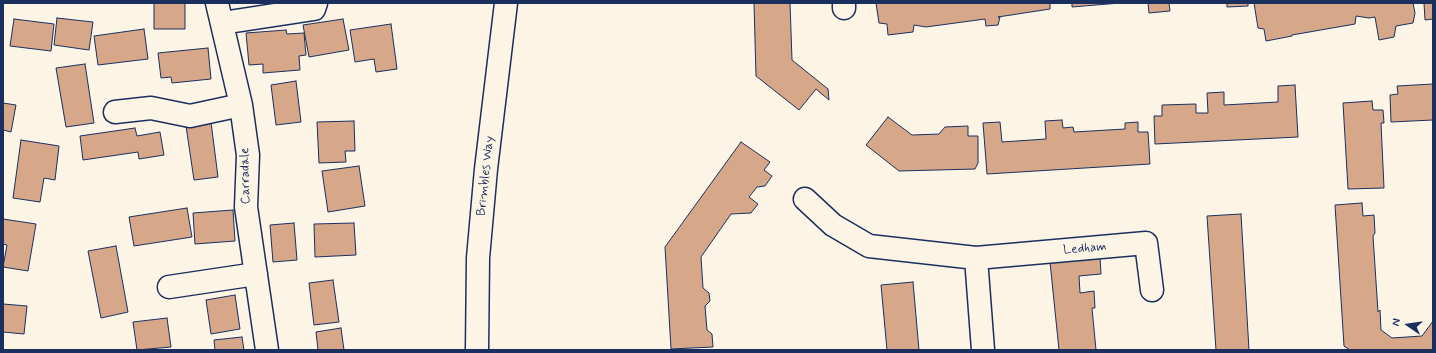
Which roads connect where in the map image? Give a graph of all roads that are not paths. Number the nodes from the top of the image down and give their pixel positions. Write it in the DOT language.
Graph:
graph roads {
  1 [pos="316,3"];
  2 [pos="506,3"];
  3 [pos="220,13"];
  4 [pos="240,106"];
  5 [pos="115,112"];
  6 [pos="805,199"];
  7 [pos="976,258"];
  8 [pos="256,274"];
  9 [pos="169,287"];
  10 [pos="1152,290"];
  11 [pos="267,350"];
  12 [pos="477,350"];
  13 [pos="983,350"];
  1 -- 3 [label="street"];
  2 -- 12 [label="street, Brimbles Way"];
  3 -- 4 [label="street, Carradale"];
  4 -- 5 [label="street"];
  4 -- 8 [label="street, Carradale"];
  6 -- 7 [label="street, Ledham"];
  7 -- 10 [label="street, Ledham"];
  7 -- 13 [label="street"];
  8 -- 9 [label="street"];
  8 -- 11 [label="street, Carradale"];
}
